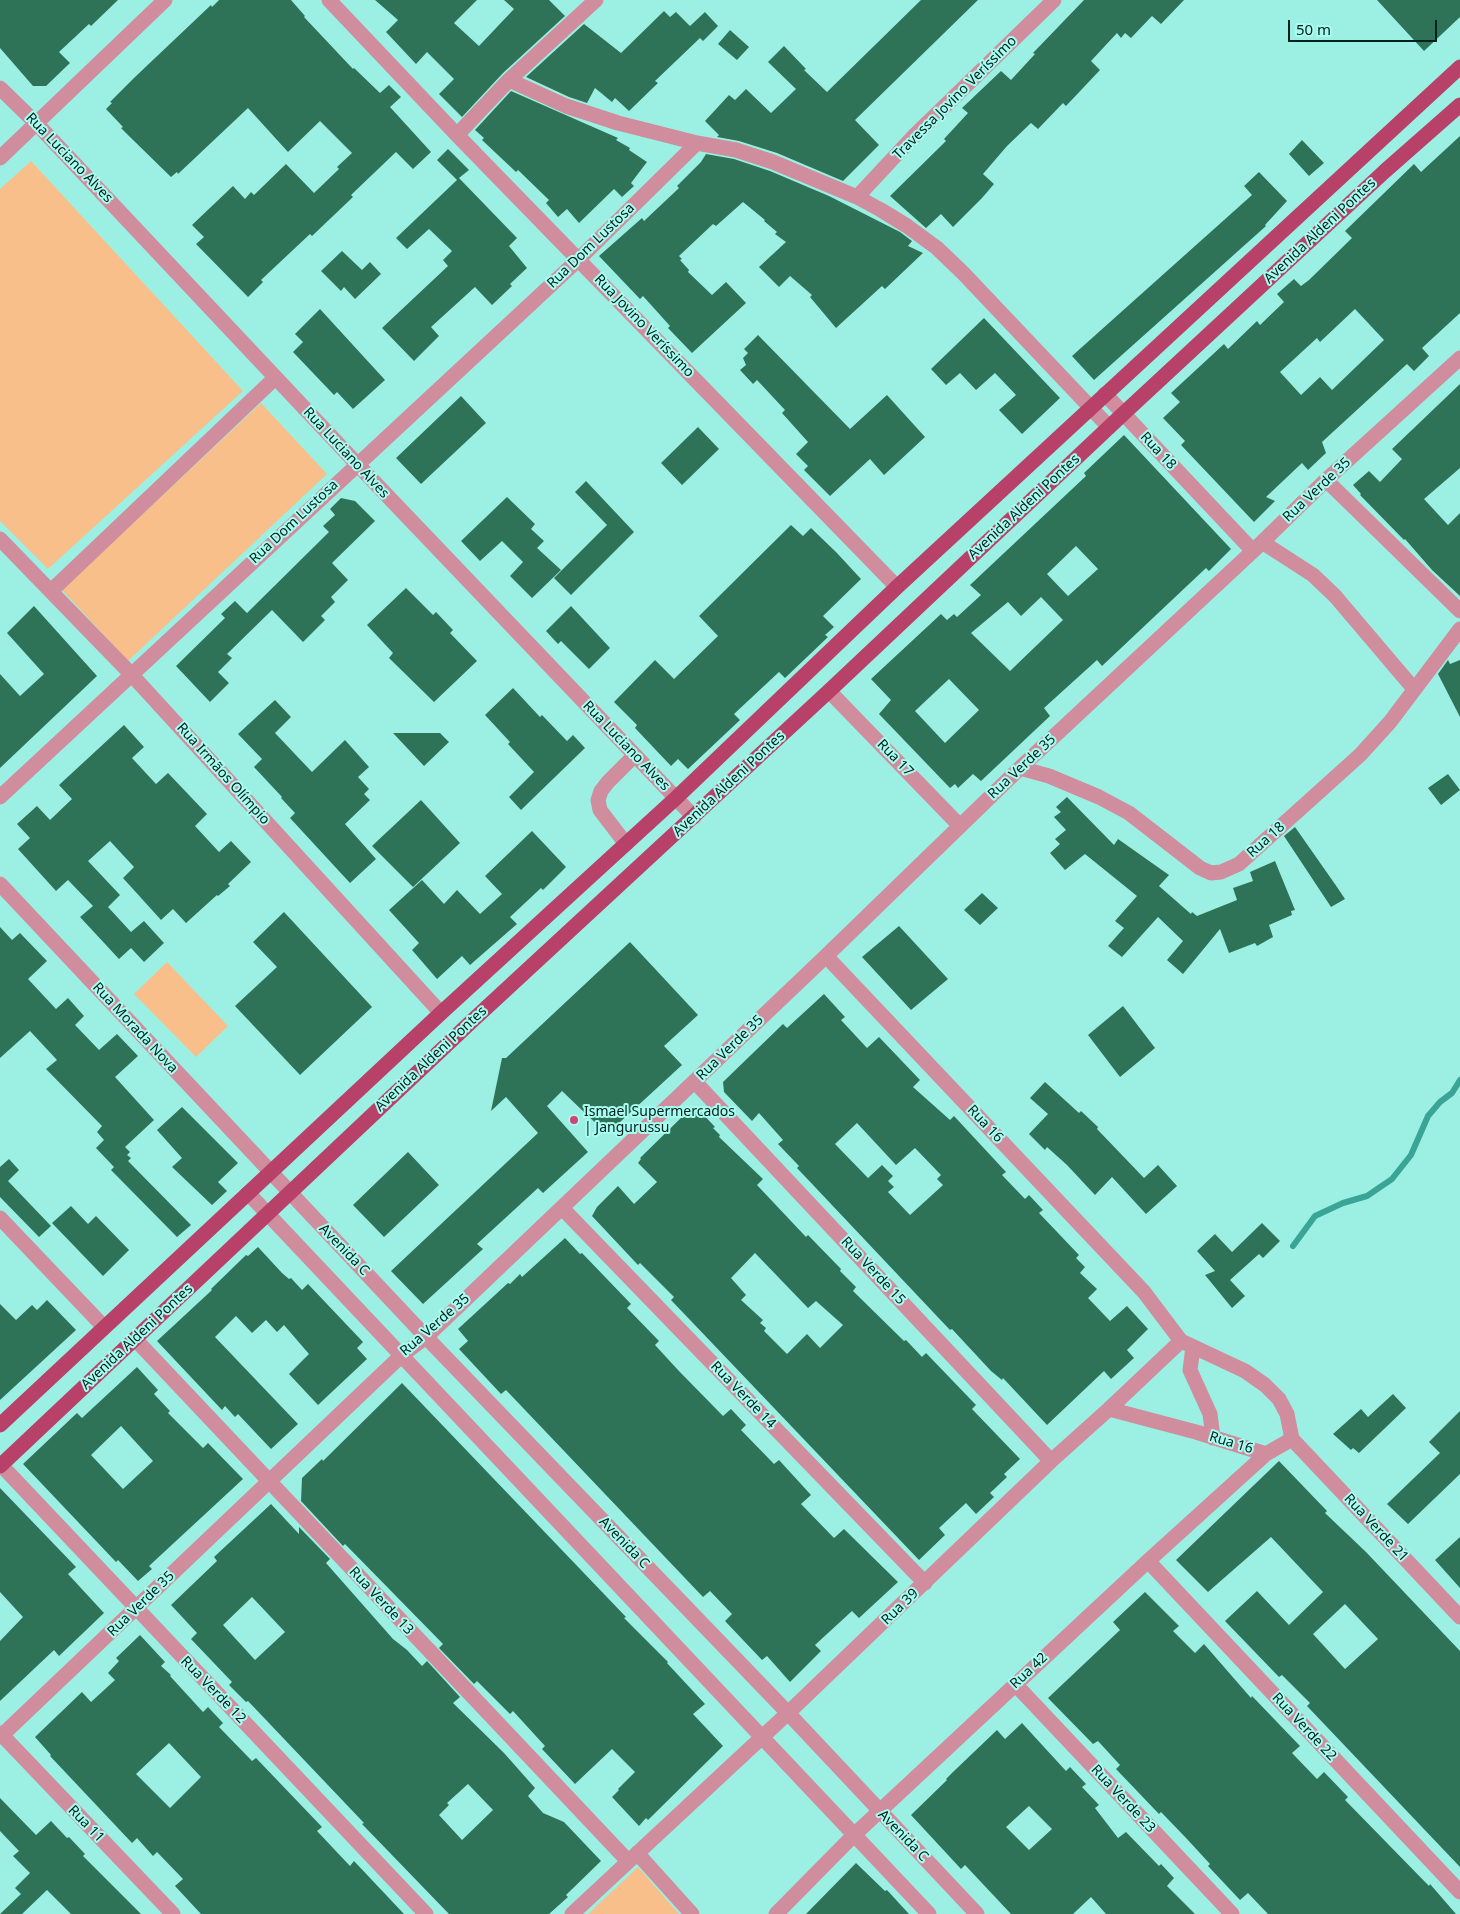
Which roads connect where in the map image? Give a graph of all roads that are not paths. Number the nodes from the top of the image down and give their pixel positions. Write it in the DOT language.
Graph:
graph roads {
  1 [pos="165,0"];
  2 [pos="329,0"];
  3 [pos="596,0"];
  4 [pos="1054,0"];
  5 [pos="1460,67"];
  6 [pos="509,80"];
  7 [pos="0,88"];
  8 [pos="1460,105"];
  9 [pos="37,124"];
  10 [pos="457,135"];
  11 [pos="697,143"];
  12 [pos="0,158"];
  13 [pos="857,197"];
  14 [pos="579,259"];
  15 [pos="1460,358"];
  16 [pos="275,378"];
  17 [pos="1104,394"];
  18 [pos="1092,407"];
  19 [pos="1123,414"];
  20 [pos="1109,427"];
  21 [pos="356,464"];
  22 [pos="1326,480"];
  23 [pos="0,539"];
  24 [pos="1257,547"];
  25 [pos="898,587"];
  26 [pos="51,591"];
  27 [pos="1460,611"];
  28 [pos="1460,629"];
  29 [pos="131,674"];
  30 [pos="1414,689"];
  31 [pos="830,690"];
  32 [pos="635,755"];
  33 [pos="1020,768"];
  34 [pos="0,797"];
  35 [pos="676,798"];
  36 [pos="694,817"];
  37 [pos="960,826"];
  38 [pos="626,844"];
  39 [pos="0,884"];
  40 [pos="826,956"];
  41 [pos="441,1013"];
  42 [pos="695,1082"];
  43 [pos="270,1172"];
  44 [pos="248,1193"];
  45 [pos="289,1193"];
  46 [pos="562,1208"];
  47 [pos="267,1213"];
  48 [pos="0,1218"];
  49 [pos="104,1327"];
  50 [pos="426,1337"];
  51 [pos="135,1339"];
  52 [pos="1187,1344"];
  53 [pos="402,1355"];
  54 [pos="1109,1409"];
  55 [pos="0,1425"];
  56 [pos="1213,1438"];
  57 [pos="1292,1439"];
  58 [pos="1266,1454"];
  59 [pos="1051,1461"];
  60 [pos="0,1466"];
  61 [pos="268,1482"];
  62 [pos="1148,1561"];
  63 [pos="924,1583"];
  64 [pos="136,1609"];
  65 [pos="1460,1618"];
  66 [pos="1015,1684"];
  67 [pos="788,1713"];
  68 [pos="1,1735"];
  69 [pos="761,1736"];
  70 [pos="879,1811"];
  71 [pos="854,1835"];
  72 [pos="632,1857"];
  73 [pos="1460,1892"];
  74 [pos="173,1914"];
  75 [pos="426,1914"];
  76 [pos="572,1914"];
  77 [pos="692,1914"];
  78 [pos="776,1914"];
  79 [pos="929,1914"];
  80 [pos="977,1914"];
  81 [pos="1232,1914"];
  1 -- 9 [label="street"];
  2 -- 10 [label="street, Rua Jovino Veríssimo"];
  3 -- 6 [label="street"];
  4 -- 13 [label="street, Travessa Jovino Veríssimo"];
  5 -- 17 [label="main road, Avenida Aldeni Pontes"];
  6 -- 10 [label="street"];
  6 -- 11 [label="street"];
  7 -- 9 [label="street, Rua Luciano Alves"];
  8 -- 19 [label="main road, Avenida Aldeni Pontes"];
  9 -- 12 [label="street"];
  9 -- 16 [label="street, Rua Luciano Alves"];
  10 -- 14 [label="street, Rua Jovino Veríssimo"];
  11 -- 13 [label="street"];
  11 -- 14 [label="street, Rua Dom Lustosa"];
  13 -- 18 [label="street"];
  14 -- 21 [label="street, Rua Dom Lustosa"];
  14 -- 25 [label="street, Rua Jovino Veríssimo"];
  15 -- 22 [label="street, Rua Verde 35"];
  16 -- 21 [label="street, Rua Luciano Alves"];
  16 -- 26 [label="street"];
  17 -- 18 [label="main road, Avenida Aldeni Pontes"];
  17 -- 19 [label="street, Rua 18"];
  18 -- 20 [label="street"];
  18 -- 25 [label="main road, Avenida Aldeni Pontes"];
  19 -- 20 [label="main road, Avenida Aldeni Pontes"];
  19 -- 24 [label="street, Rua 18"];
  20 -- 31 [label="main road, Avenida Aldeni Pontes"];
  21 -- 29 [label="street, Rua Dom Lustosa"];
  21 -- 32 [label="street, Rua Luciano Alves"];
  22 -- 24 [label="street, Rua Verde 35"];
  22 -- 27 [label="street"];
  23 -- 26 [label="street, Rua Irmãos Olímpio"];
  24 -- 30 [label="street, Rua 18"];
  24 -- 33 [label="street, Rua Verde 35"];
  25 -- 35 [label="main road, Avenida Aldeni Pontes"];
  26 -- 29 [label="street, Rua Irmãos Olímpio"];
  28 -- 30 [label="street, Rua 18"];
  29 -- 34 [label="street, Rua Dom Lustosa"];
  29 -- 41 [label="street, Rua Irmãos Olímpio"];
  30 -- 33 [label="street, Rua 18"];
  31 -- 36 [label="main road, Avenida Aldeni Pontes"];
  31 -- 37 [label="street, Rua 17"];
  32 -- 35 [label="street, Rua Luciano Alves"];
  32 -- 38 [label="street"];
  33 -- 37 [label="street, Rua Verde 35"];
  35 -- 36 [label="street, Rua Luciano Alves"];
  35 -- 38 [label="main road, Avenida Aldeni Pontes"];
  36 -- 45 [label="main road, Avenida Aldeni Pontes"];
  37 -- 40 [label="street, Rua Verde 35"];
  38 -- 41 [label="main road, Avenida Aldeni Pontes"];
  39 -- 43 [label="street, Rua Morada Nova"];
  40 -- 42 [label="street, Rua Verde 35"];
  40 -- 52 [label="street, Rua 16"];
  41 -- 43 [label="main road, Avenida Aldeni Pontes"];
  42 -- 46 [label="street, Rua Verde 35"];
  42 -- 59 [label="street, Rua Verde 15"];
  43 -- 44 [label="main road, Avenida Aldeni Pontes"];
  43 -- 45 [label="street, Avenida C"];
  44 -- 47 [label="street"];
  44 -- 49 [label="main road, Avenida Aldeni Pontes"];
  45 -- 47 [label="main road, Avenida Aldeni Pontes"];
  45 -- 50 [label="street, Avenida C"];
  46 -- 50 [label="street, Rua Verde 35"];
  46 -- 63 [label="street, Rua Verde 14"];
  47 -- 51 [label="main road, Avenida Aldeni Pontes"];
  47 -- 53 [label="street"];
  48 -- 49 [label="street"];
  49 -- 55 [label="main road, Avenida Aldeni Pontes"];
  50 -- 53 [label="street, Rua Verde 35"];
  50 -- 67 [label="street, Avenida C"];
  51 -- 60 [label="main road, Avenida Aldeni Pontes"];
  51 -- 61 [label="street, Rua Verde 13"];
  52 -- 54 [label="street, Rua 39"];
  52 -- 56 [label="street"];
  52 -- 57 [label="street"];
  53 -- 61 [label="street, Rua Verde 35"];
  53 -- 69 [label="street"];
  54 -- 56 [label="street, Rua 16"];
  54 -- 59 [label="street, Rua 39"];
  56 -- 58 [label="street, Rua 16"];
  57 -- 58 [label="street, Rua 42"];
  57 -- 65 [label="street, Rua Verde 21"];
  58 -- 62 [label="street, Rua 42"];
  59 -- 63 [label="street, Rua 39"];
  60 -- 64 [label="street, Rua Verde 12"];
  61 -- 64 [label="street, Rua Verde 35"];
  61 -- 72 [label="street, Rua Verde 13"];
  62 -- 66 [label="street, Rua 42"];
  62 -- 73 [label="street, Rua Verde 22"];
  63 -- 67 [label="street, Rua 39"];
  64 -- 68 [label="street, Rua Verde 35"];
  64 -- 75 [label="street, Rua Verde 12"];
  66 -- 70 [label="street, Rua 42"];
  66 -- 81 [label="street, Rua Verde 23"];
  67 -- 69 [label="street, Rua 39"];
  67 -- 70 [label="street, Avenida C"];
  68 -- 74 [label="street, Rua 11"];
  69 -- 71 [label="street"];
  69 -- 72 [label="street, Rua 39"];
  70 -- 71 [label="street, Rua 42"];
  70 -- 80 [label="street, Avenida C"];
  71 -- 78 [label="street, Rua 42"];
  71 -- 79 [label="street"];
  72 -- 76 [label="street, Rua 39"];
  72 -- 77 [label="street, Rua Verde 13"];
}
